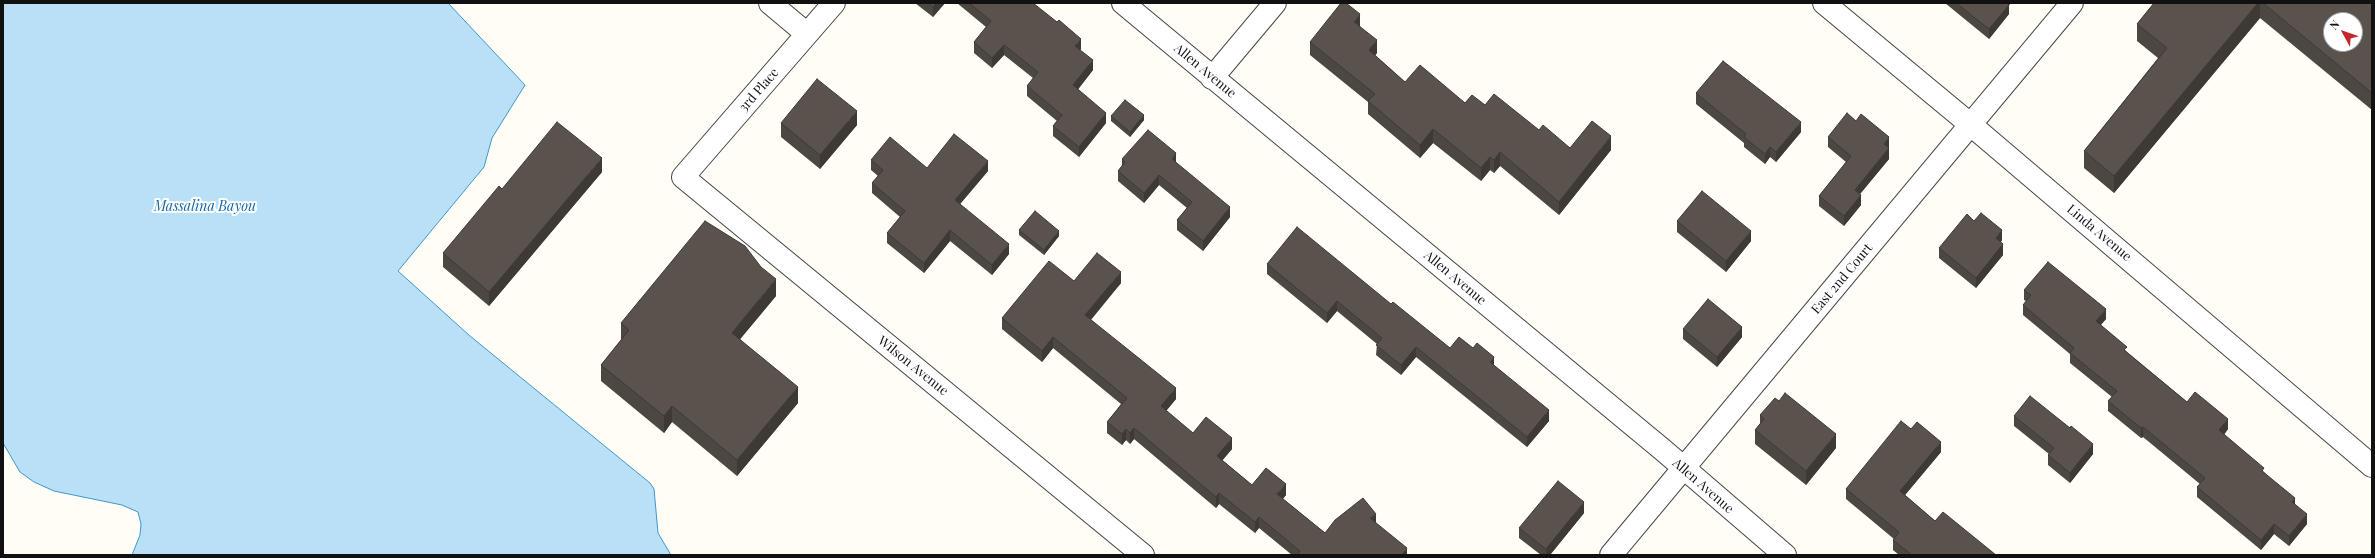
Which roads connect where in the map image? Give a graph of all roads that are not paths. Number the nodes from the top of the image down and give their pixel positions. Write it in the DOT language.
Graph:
graph roads {
  1 [pos="770,3"];
  2 [pos="834,3"];
  3 [pos="1123,3"];
  4 [pos="1275,3"];
  5 [pos="1824,3"];
  6 [pos="2072,3"];
  7 [pos="807,34"];
  8 [pos="1212,78"];
  9 [pos="1971,124"];
  10 [pos="683,177"];
  11 [pos="2372,466"];
  12 [pos="1684,469"];
  13 [pos="1143,555"];
  14 [pos="1611,555"];
  15 [pos="1784,555"];
  1 -- 7 [label="street"];
  2 -- 7 [label="street, 3rd Place"];
  3 -- 8 [label="street, Allen Avenue"];
  4 -- 8 [label="street"];
  5 -- 9 [label="street, Linda Avenue"];
  6 -- 9 [label="street, East 2nd Court"];
  7 -- 10 [label="street, 3rd Place"];
  8 -- 12 [label="street, Allen Avenue"];
  9 -- 11 [label="street, Linda Avenue"];
  9 -- 12 [label="street, East 2nd Court"];
  10 -- 13 [label="street, Wilson Avenue"];
  12 -- 14 [label="street, East 2nd Court"];
  12 -- 15 [label="street, Allen Avenue"];
}
